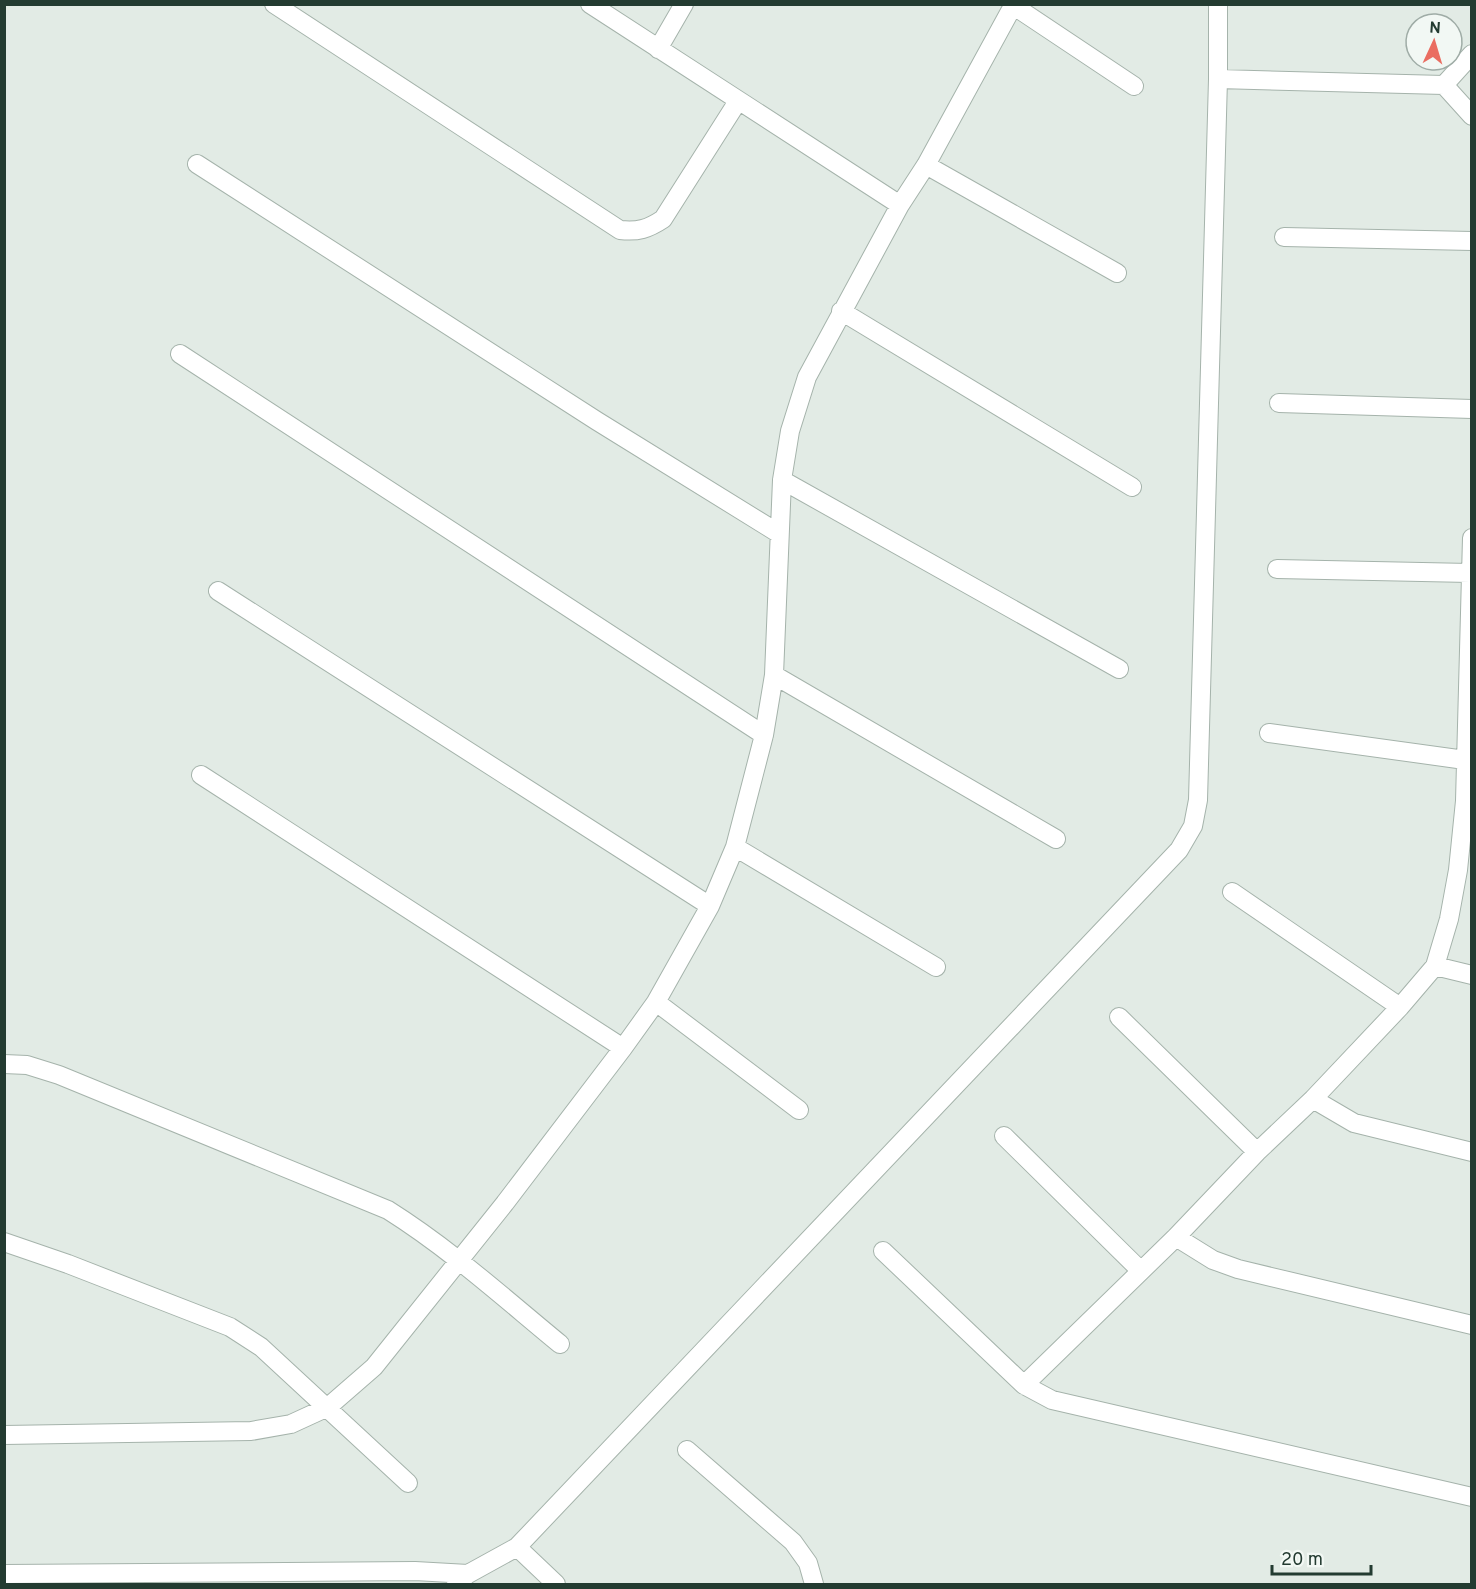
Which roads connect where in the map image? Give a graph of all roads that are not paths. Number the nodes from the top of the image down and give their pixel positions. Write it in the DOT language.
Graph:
graph roads {
  1 [pos="274,4"];
  2 [pos="590,4"];
  3 [pos="684,4"];
  4 [pos="1218,4"];
  5 [pos="1012,5"];
  6 [pos="658,49"];
  7 [pos="1472,54"];
  8 [pos="1218,79"];
  9 [pos="1444,85"];
  10 [pos="1134,86"];
  11 [pos="738,101"];
  12 [pos="1472,116"];
  13 [pos="197,164"];
  14 [pos="926,165"];
  15 [pos="900,205"];
  16 [pos="1284,237"];
  17 [pos="1472,241"];
  18 [pos="1117,273"];
  19 [pos="841,311"];
  20 [pos="180,354"];
  21 [pos="1280,403"];
  22 [pos="1472,409"];
  23 [pos="782,480"];
  24 [pos="1132,487"];
  25 [pos="778,533"];
  26 [pos="1472,538"];
  27 [pos="1277,569"];
  28 [pos="1470,573"];
  29 [pos="218,591"];
  30 [pos="1471,619"];
  31 [pos="1119,669"];
  32 [pos="774,675"];
  33 [pos="1269,733"];
  34 [pos="764,735"];
  35 [pos="1465,760"];
  36 [pos="201,775"];
  37 [pos="1468,801"];
  38 [pos="1056,839"];
  39 [pos="735,847"];
  40 [pos="1232,892"];
  41 [pos="710,906"];
  42 [pos="1436,966"];
  43 [pos="936,968"];
  44 [pos="1472,975"];
  45 [pos="656,1002"];
  46 [pos="1400,1007"];
  47 [pos="1119,1017"];
  48 [pos="623,1048"];
  49 [pos="4,1064"];
  50 [pos="1313,1099"];
  51 [pos="799,1110"];
  52 [pos="1004,1136"];
  53 [pos="1257,1152"];
  54 [pos="1472,1152"];
  55 [pos="1176,1237"];
  56 [pos="4,1242"];
  57 [pos="883,1251"];
  58 [pos="458,1259"];
  59 [pos="1140,1270"];
  60 [pos="1472,1324"];
  61 [pos="560,1344"];
  62 [pos="1024,1385"];
  63 [pos="328,1407"];
  64 [pos="4,1436"];
  65 [pos="687,1450"];
  66 [pos="408,1483"];
  67 [pos="1472,1497"];
  68 [pos="517,1547"];
  69 [pos="4,1574"];
  70 [pos="462,1580"];
  71 [pos="556,1584"];
  72 [pos="814,1584"];
  1 -- 11 [label="street"];
  2 -- 6 [label="street"];
  3 -- 6 [label="street"];
  4 -- 8 [label="street"];
  5 -- 10 [label="street"];
  5 -- 14 [label="street"];
  6 -- 11 [label="street"];
  7 -- 9 [label="street"];
  8 -- 9 [label="street"];
  8 -- 68 [label="street"];
  9 -- 12 [label="street"];
  11 -- 15 [label="street"];
  13 -- 25 [label="street"];
  14 -- 15 [label="street"];
  14 -- 18 [label="street"];
  15 -- 19 [label="street"];
  16 -- 17 [label="street"];
  19 -- 23 [label="street"];
  19 -- 24 [label="street"];
  20 -- 34 [label="street"];
  21 -- 22 [label="street"];
  23 -- 25 [label="street"];
  23 -- 31 [label="street"];
  25 -- 32 [label="street"];
  26 -- 28 [label="street"];
  27 -- 28 [label="street"];
  28 -- 30 [label="street"];
  29 -- 41 [label="street"];
  30 -- 35 [label="street"];
  32 -- 34 [label="street"];
  32 -- 38 [label="street"];
  33 -- 35 [label="street"];
  34 -- 39 [label="street"];
  35 -- 37 [label="street"];
  36 -- 48 [label="street"];
  37 -- 42 [label="street"];
  39 -- 41 [label="street"];
  39 -- 43 [label="street"];
  40 -- 46 [label="street"];
  41 -- 45 [label="street"];
  42 -- 44 [label="street"];
  42 -- 46 [label="street"];
  45 -- 48 [label="street"];
  45 -- 51 [label="street"];
  46 -- 50 [label="street"];
  47 -- 53 [label="street"];
  48 -- 58 [label="street"];
  49 -- 58 [label="street"];
  50 -- 53 [label="street"];
  50 -- 54 [label="street"];
  52 -- 59 [label="street"];
  53 -- 55 [label="street"];
  55 -- 59 [label="street"];
  55 -- 60 [label="street"];
  56 -- 63 [label="street"];
  57 -- 62 [label="street"];
  58 -- 61 [label="street"];
  58 -- 63 [label="street"];
  59 -- 62 [label="street"];
  62 -- 67 [label="street"];
  63 -- 64 [label="street"];
  63 -- 66 [label="street"];
  65 -- 72 [label="street"];
  68 -- 70 [label="street"];
  68 -- 71 [label="street"];
  69 -- 70 [label="street"];
}
